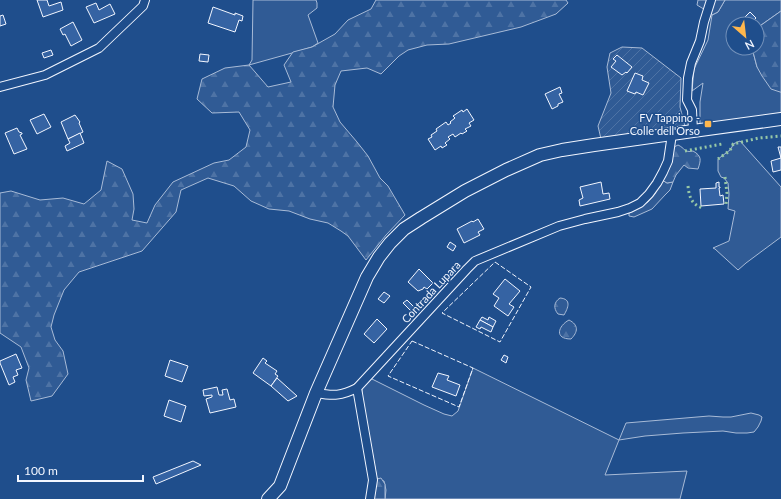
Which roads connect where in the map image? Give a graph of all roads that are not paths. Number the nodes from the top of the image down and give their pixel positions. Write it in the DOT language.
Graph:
graph roads {
  1 [pos="145,0"];
  2 [pos="711,0"];
  3 [pos="0,88"];
  4 [pos="781,119"];
  5 [pos="693,131"];
  6 [pos="672,134"];
  7 [pos="357,388"];
  8 [pos="316,393"];
  9 [pos="268,499"];
  10 [pos="370,499"];
  1 -- 3 [label="street"];
  2 -- 5 [label="street"];
  4 -- 5 [label="main road"];
  5 -- 6 [label="main road"];
  6 -- 7 [label="street, Contrada Lupara"];
  6 -- 8 [label="main road"];
  7 -- 8 [label="street"];
  7 -- 10 [label="street"];
  8 -- 9 [label="main road"];
}
